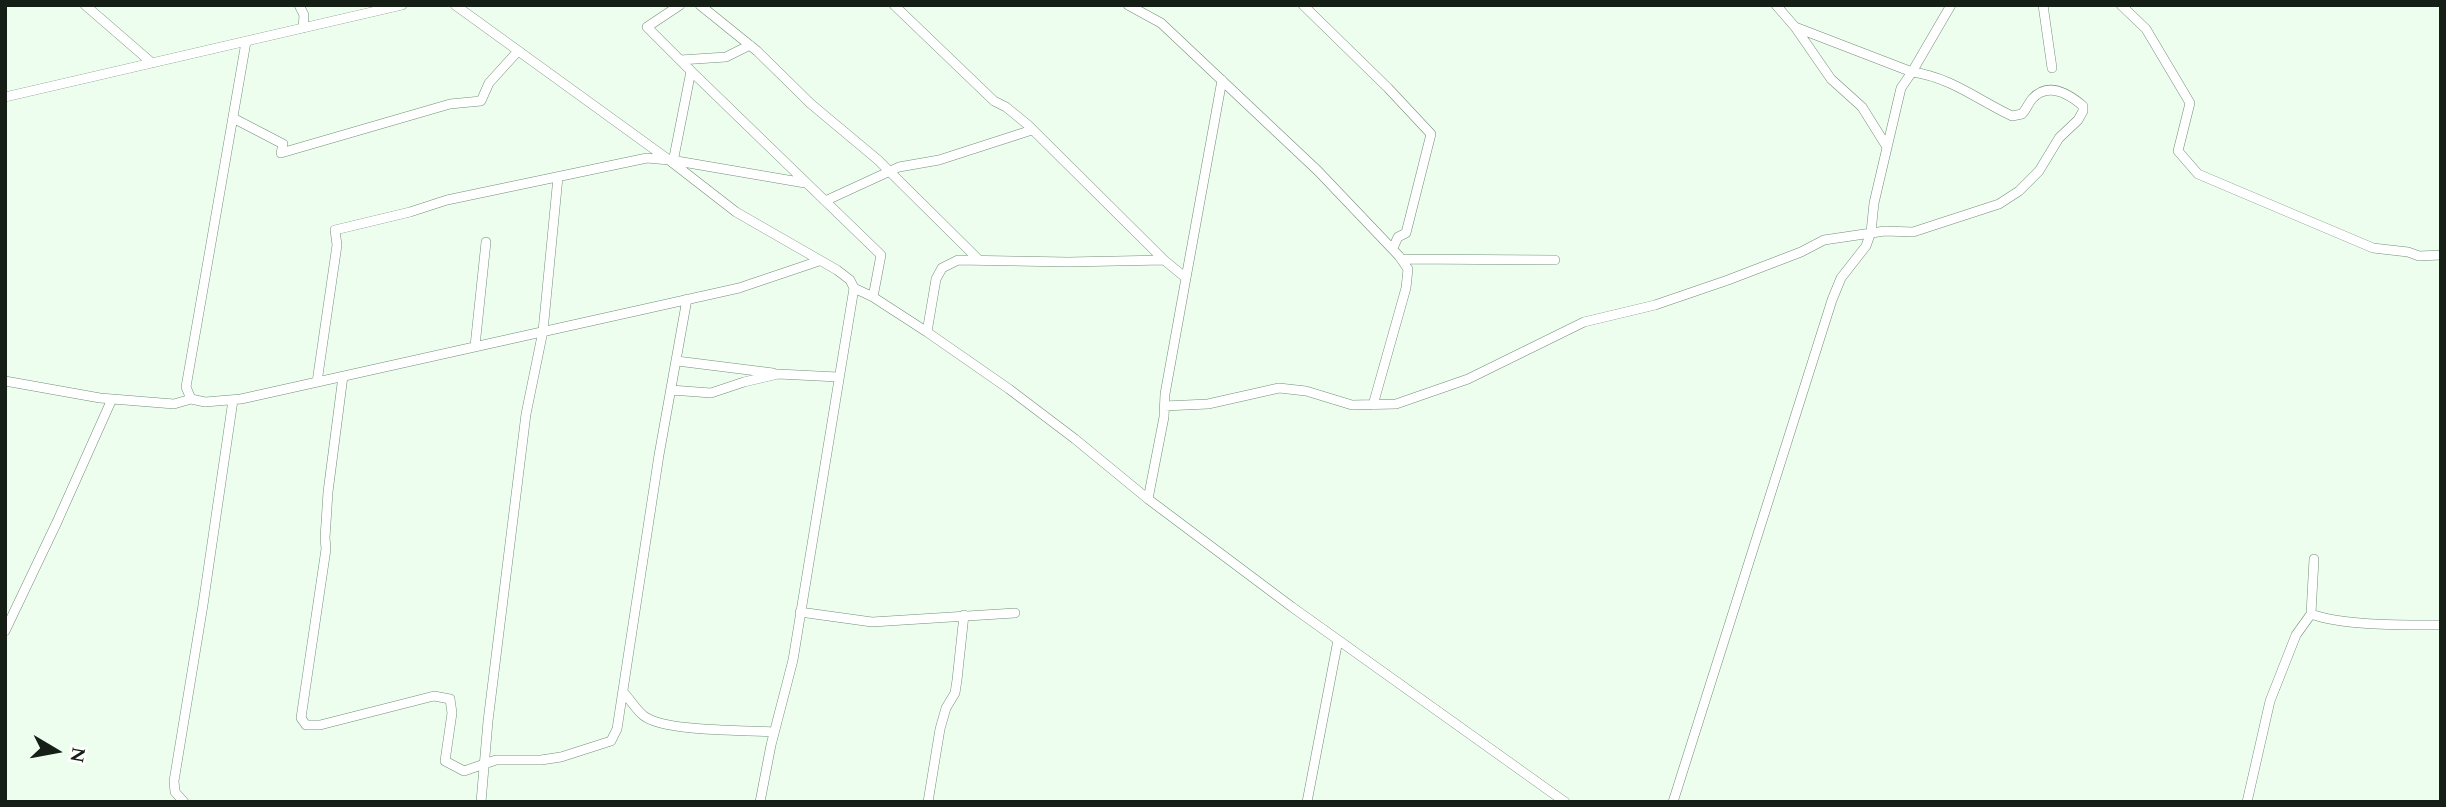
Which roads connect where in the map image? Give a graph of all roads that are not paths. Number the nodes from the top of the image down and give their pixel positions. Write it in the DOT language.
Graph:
graph roads {
  1 [pos="85,5"];
  2 [pos="299,5"];
  3 [pos="402,5"];
  4 [pos="455,5"];
  5 [pos="680,5"];
  6 [pos="700,5"];
  7 [pos="894,5"];
  8 [pos="1128,5"];
  9 [pos="1303,5"];
  10 [pos="1776,5"];
  11 [pos="1951,5"];
  12 [pos="2043,5"];
  13 [pos="2121,5"];
  14 [pos="1795,27"];
  15 [pos="303,29"];
  16 [pos="246,42"];
  17 [pos="750,45"];
  18 [pos="518,51"];
  19 [pos="680,60"];
  20 [pos="152,63"];
  21 [pos="2052,68"];
  22 [pos="691,71"];
  23 [pos="1912,72"];
  24 [pos="1222,80"];
  25 [pos="8,94"];
  26 [pos="233,118"];
  27 [pos="1032,130"];
  28 [pos="1887,147"];
  29 [pos="669,160"];
  30 [pos="890,172"];
  31 [pos="558,177"];
  32 [pos="807,184"];
  33 [pos="825,201"];
  34 [pos="1871,232"];
  35 [pos="486,242"];
  36 [pos="1392,248"];
  37 [pos="2441,255"];
  38 [pos="1402,259"];
  39 [pos="1164,260"];
  40 [pos="1555,260"];
  41 [pos="819,261"];
  42 [pos="980,261"];
  43 [pos="1186,278"];
  44 [pos="853,288"];
  45 [pos="873,297"];
  46 [pos="687,299"];
  47 [pos="543,331"];
  48 [pos="927,332"];
  49 [pos="475,346"];
  50 [pos="677,361"];
  51 [pos="778,374"];
  52 [pos="343,376"];
  53 [pos="838,377"];
  54 [pos="5,381"];
  55 [pos="317,382"];
  56 [pos="671,390"];
  57 [pos="112,399"];
  58 [pos="191,400"];
  59 [pos="233,400"];
  60 [pos="1373,405"];
  61 [pos="1164,406"];
  62 [pos="1148,499"];
  63 [pos="2314,559"];
  64 [pos="800,612"];
  65 [pos="1015,613"];
  66 [pos="2311,614"];
  67 [pos="964,615"];
  68 [pos="2441,625"];
  69 [pos="5,631"];
  70 [pos="1338,640"];
  71 [pos="622,692"];
  72 [pos="774,732"];
  73 [pos="485,762"];
  74 [pos="184,802"];
  75 [pos="481,802"];
  76 [pos="760,802"];
  77 [pos="928,802"];
  78 [pos="1307,802"];
  79 [pos="1565,802"];
  80 [pos="1674,802"];
  81 [pos="2247,802"];
  1 -- 20 [label="street"];
  2 -- 15 [label="street"];
  3 -- 15 [label="street"];
  4 -- 18 [label="street"];
  5 -- 19 [label="street"];
  6 -- 17 [label="street"];
  7 -- 27 [label="street"];
  8 -- 24 [label="street"];
  9 -- 36 [label="street"];
  10 -- 14 [label="street"];
  11 -- 23 [label="street"];
  12 -- 21 [label="street"];
  13 -- 37 [label="street"];
  14 -- 23 [label="street"];
  14 -- 28 [label="street"];
  15 -- 16 [label="street"];
  16 -- 20 [label="street"];
  16 -- 26 [label="street"];
  17 -- 19 [label="street"];
  17 -- 30 [label="street"];
  18 -- 26 [label="street"];
  18 -- 29 [label="street"];
  19 -- 22 [label="street"];
  20 -- 25 [label="street"];
  22 -- 29 [label="street"];
  22 -- 32 [label="street"];
  23 -- 28 [label="street"];
  23 -- 34 [label="street"];
  24 -- 36 [label="street"];
  24 -- 43 [label="street"];
  26 -- 58 [label="street"];
  27 -- 30 [label="street"];
  27 -- 39 [label="street"];
  28 -- 34 [label="street"];
  29 -- 31 [label="street"];
  29 -- 32 [label="street"];
  29 -- 41 [label="street"];
  30 -- 33 [label="street"];
  30 -- 42 [label="street"];
  31 -- 47 [label="street"];
  31 -- 55 [label="street"];
  32 -- 33 [label="street"];
  33 -- 45 [label="street"];
  34 -- 60 [label="street"];
  34 -- 80 [label="street"];
  35 -- 49 [label="street"];
  36 -- 38 [label="street"];
  38 -- 40 [label="street"];
  38 -- 60 [label="street"];
  39 -- 42 [label="street"];
  39 -- 43 [label="street"];
  41 -- 44 [label="street"];
  41 -- 46 [label="street"];
  42 -- 48 [label="street"];
  43 -- 61 [label="street"];
  44 -- 45 [label="street"];
  44 -- 53 [label="street"];
  45 -- 48 [label="street"];
  46 -- 47 [label="street"];
  46 -- 50 [label="street"];
  47 -- 49 [label="street"];
  47 -- 73 [label="street"];
  48 -- 62 [label="street"];
  49 -- 52 [label="street"];
  50 -- 51 [label="street"];
  50 -- 56 [label="street"];
  51 -- 53 [label="street"];
  51 -- 56 [label="street"];
  52 -- 55 [label="street"];
  52 -- 73 [label="street"];
  53 -- 64 [label="street"];
  54 -- 57 [label="street"];
  55 -- 59 [label="street"];
  56 -- 71 [label="street"];
  57 -- 58 [label="street"];
  57 -- 69 [label="street"];
  58 -- 59 [label="street"];
  59 -- 74 [label="street"];
  60 -- 61 [label="street"];
  61 -- 62 [label="street"];
  62 -- 70 [label="street"];
  63 -- 66 [label="street"];
  64 -- 67 [label="street"];
  64 -- 72 [label="street"];
  65 -- 67 [label="street"];
  66 -- 68 [label="street"];
  66 -- 81 [label="street"];
  67 -- 77 [label="street"];
  70 -- 78 [label="street"];
  70 -- 79 [label="street"];
  71 -- 72 [label="street"];
  71 -- 73 [label="street"];
  72 -- 76 [label="street"];
  73 -- 75 [label="street"];
}
